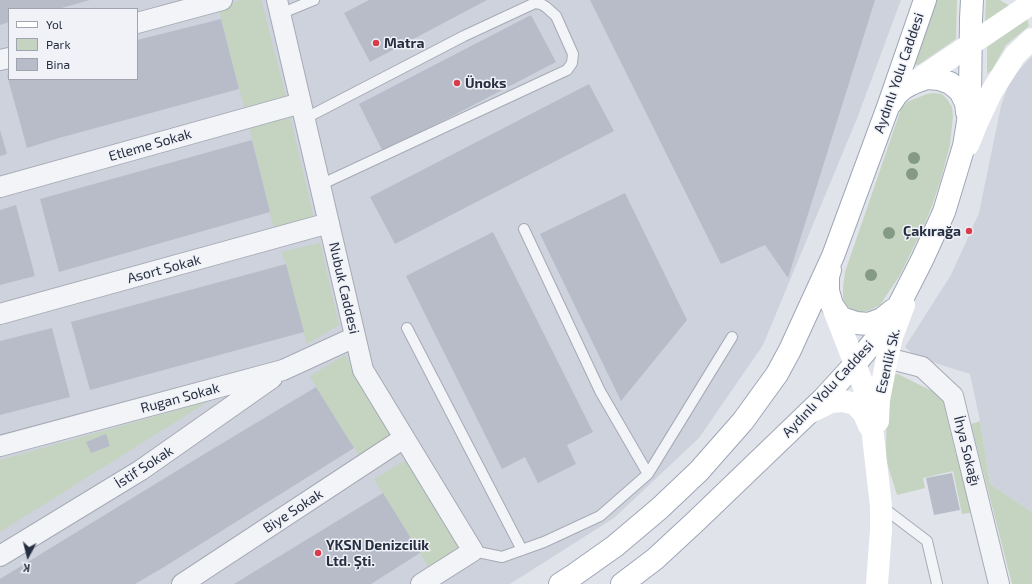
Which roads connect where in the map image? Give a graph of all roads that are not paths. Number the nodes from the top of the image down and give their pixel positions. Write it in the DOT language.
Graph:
graph roads {
  1 [pos="222,0"];
  2 [pos="314,0"];
  3 [pos="925,0"];
  4 [pos="972,0"];
  5 [pos="1032,3"];
  6 [pos="278,7"];
  7 [pos="138,23"];
  8 [pos="1032,39"];
  9 [pos="970,44"];
  10 [pos="913,83"];
  11 [pos="888,107"];
  12 [pos="302,111"];
  13 [pos="968,122"];
  14 [pos="320,185"];
  15 [pos="0,187"];
  16 [pos="944,212"];
  17 [pos="329,223"];
  18 [pos="524,229"];
  19 [pos="833,256"];
  20 [pos="922,260"];
  21 [pos="832,305"];
  22 [pos="899,305"];
  23 [pos="0,314"];
  24 [pos="407,328"];
  25 [pos="355,337"];
  26 [pos="732,337"];
  27 [pos="887,358"];
  28 [pos="855,364"];
  29 [pos="283,370"];
  30 [pos="806,414"];
  31 [pos="872,434"];
  32 [pos="404,438"];
  33 [pos="0,446"];
  34 [pos="876,468"];
  35 [pos="648,474"];
  36 [pos="881,506"];
  37 [pos="522,550"];
  38 [pos="473,551"];
  39 [pos="0,556"];
  40 [pos="182,584"];
  41 [pos="421,584"];
  42 [pos="560,584"];
  43 [pos="622,584"];
  44 [pos="877,584"];
  45 [pos="937,584"];
  46 [pos="999,584"];
  1 -- 7 [label="street"];
  2 -- 6 [label="lane"];
  3 -- 11 [label="main road, Aydınlı Yolu Caddesi"];
  4 -- 9 [label="main road, Aydınlı Yolu Caddesi"];
  5 -- 9 [label="main road"];
  6 -- 12 [label="street, Nubuk Caddesi"];
  8 -- 16 [label="main road"];
  9 -- 10 [label="main road"];
  9 -- 13 [label="main road, Aydınlı Yolu Caddesi"];
  10 -- 11 [label="main road"];
  10 -- 13 [label="main road"];
  11 -- 19 [label="main road, Aydınlı Yolu Caddesi"];
  12 -- 14 [label="street, Nubuk Caddesi"];
  12 -- 14 [label="lane"];
  12 -- 15 [label="street, Etleme Sokak"];
  13 -- 16 [label="main road, Aydınlı Yolu Caddesi"];
  14 -- 17 [label="street, Nubuk Caddesi"];
  16 -- 20 [label="main road, Aydınlı Yolu Caddesi"];
  17 -- 23 [label="street, Asort Sokak"];
  17 -- 25 [label="street, Nubuk Caddesi"];
  18 -- 35 [label="lane"];
  19 -- 21 [label="main road, Esenlik Sk."];
  19 -- 42 [label="main road, Aydınlı Yolu Caddesi"];
  20 -- 22 [label="main road, Aydınlı Yolu Caddesi"];
  20 -- 27 [label="main road, Esenlik Sk."];
  21 -- 22 [label="main road"];
  21 -- 28 [label="main road, Esenlik Sk."];
  22 -- 28 [label="main road, Aydınlı Yolu Caddesi"];
  24 -- 37 [label="lane"];
  25 -- 29 [label="street, Rugan Sokak"];
  25 -- 32 [label="street, Nubuk Caddesi"];
  26 -- 35 [label="lane"];
  27 -- 34 [label="main road, Esenlik Sk."];
  27 -- 46 [label="street, İhya Sokağı"];
  28 -- 30 [label="main road, Aydınlı Yolu Caddesi"];
  28 -- 31 [label="main road, Esenlik Sk."];
  29 -- 33 [label="street, Rugan Sokak"];
  29 -- 39 [label="street, İstif Sokak"];
  30 -- 31 [label="main road"];
  30 -- 43 [label="main road, Aydınlı Yolu Caddesi"];
  31 -- 34 [label="main road, Esenlik Sk."];
  32 -- 38 [label="street, Nubuk Caddesi"];
  32 -- 40 [label="street, Biye Sokak"];
  34 -- 36 [label="main road, Esenlik Sk."];
  35 -- 37 [label="lane"];
  36 -- 44 [label="main road, Esenlik Sk."];
  36 -- 45 [label="lane"];
  37 -- 38 [label="lane"];
  38 -- 41 [label="street"];
}
